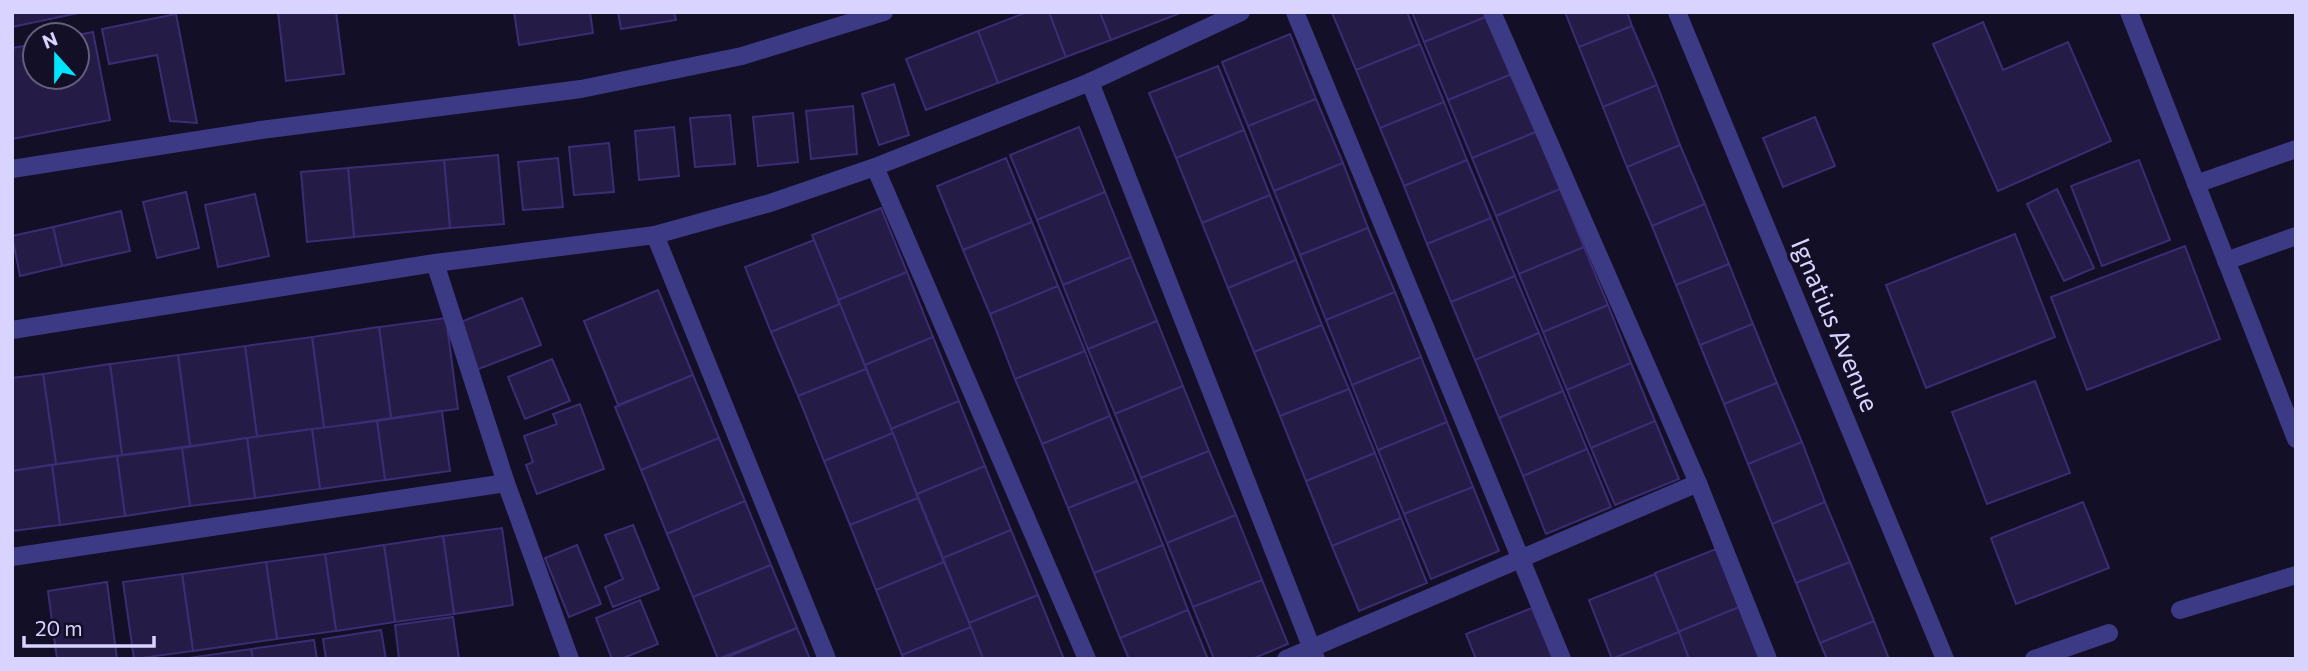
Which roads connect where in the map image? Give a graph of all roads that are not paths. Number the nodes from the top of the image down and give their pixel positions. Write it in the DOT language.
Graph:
graph roads {
  1 [pos="884,12"];
  2 [pos="1241,12"];
  3 [pos="1295,12"];
  4 [pos="1492,12"];
  5 [pos="1677,12"];
  6 [pos="2129,12"];
  7 [pos="1090,82"];
  8 [pos="2296,149"];
  9 [pos="875,167"];
  10 [pos="12,169"];
  11 [pos="2196,184"];
  12 [pos="655,235"];
  13 [pos="2296,236"];
  14 [pos="2226,261"];
  15 [pos="435,264"];
  16 [pos="12,330"];
  17 [pos="2296,439"];
  18 [pos="506,483"];
  19 [pos="1698,484"];
  20 [pos="12,557"];
  21 [pos="1522,560"];
  22 [pos="2296,575"];
  23 [pos="2180,610"];
  24 [pos="2109,633"];
  25 [pos="1314,654"];
  26 [pos="570,659"];
  27 [pos="827,659"];
  28 [pos="1087,659"];
  29 [pos="1286,659"];
  30 [pos="1562,659"];
  31 [pos="1768,659"];
  32 [pos="1945,659"];
  33 [pos="2034,659"];
  1 -- 10 [label="street"];
  2 -- 7 [label="street"];
  3 -- 21 [label="street"];
  4 -- 19 [label="street"];
  5 -- 32 [label="street, Ignatius Avenue"];
  6 -- 11 [label="street"];
  7 -- 9 [label="street"];
  7 -- 25 [label="street"];
  8 -- 11 [label="street"];
  9 -- 12 [label="street"];
  9 -- 28 [label="street"];
  11 -- 14 [label="street"];
  12 -- 15 [label="street"];
  12 -- 27 [label="street"];
  13 -- 14 [label="street"];
  14 -- 17 [label="street"];
  15 -- 16 [label="street"];
  15 -- 18 [label="street"];
  18 -- 20 [label="street"];
  18 -- 26 [label="street"];
  19 -- 21 [label="street"];
  19 -- 31 [label="street"];
  21 -- 25 [label="street"];
  21 -- 30 [label="street"];
  22 -- 23 [label="street"];
  24 -- 33 [label="street"];
  25 -- 29 [label="street"];
}
